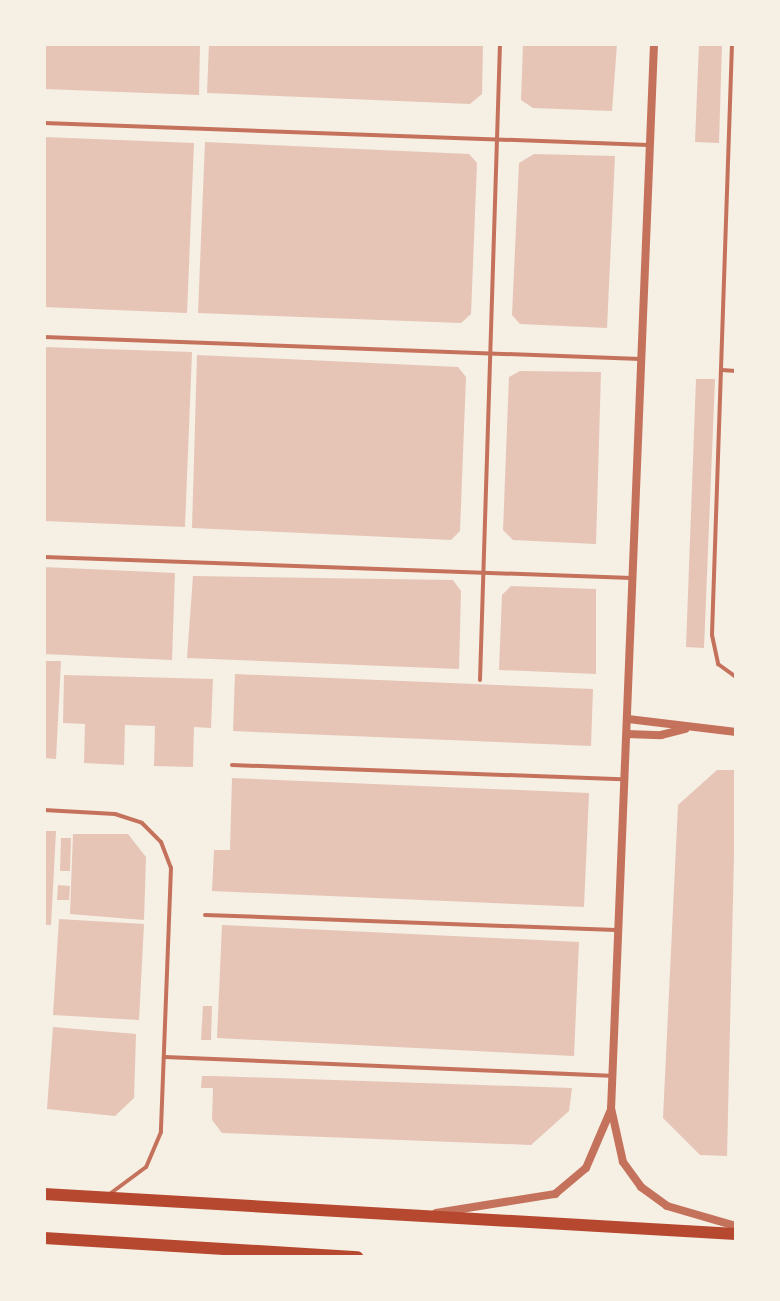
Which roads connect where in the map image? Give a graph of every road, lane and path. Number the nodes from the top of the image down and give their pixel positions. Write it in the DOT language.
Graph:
graph roads {
  1 [pos="500,44"];
  2 [pos="654,44"];
  3 [pos="732,44"];
  4 [pos="44,123"];
  5 [pos="497,139"];
  6 [pos="650,145"];
  7 [pos="728,154"];
  8 [pos="736,154"];
  9 [pos="44,337"];
  10 [pos="488,353"];
  11 [pos="641,359"];
  12 [pos="722,370"];
  13 [pos="736,371"];
  14 [pos="44,557"];
  15 [pos="483,573"];
  16 [pos="635,578"];
  17 [pos="736,677"];
  18 [pos="480,680"];
  19 [pos="628,719"];
  20 [pos="685,729"];
  21 [pos="736,732"];
  22 [pos="627,734"];
  23 [pos="232,765"];
  24 [pos="625,779"];
  25 [pos="44,810"];
  26 [pos="205,915"];
  27 [pos="618,930"];
  28 [pos="165,1057"];
  29 [pos="613,1076"];
  30 [pos="611,1108"];
  31 [pos="44,1194"];
  32 [pos="97,1197"];
  33 [pos="424,1216"];
  34 [pos="736,1226"];
  35 [pos="736,1234"];
  36 [pos="44,1238"];
  37 [pos="357,1257"];
  1 -- 5 [label="lane"];
  2 -- 6 [label="street"];
  3 -- 7 [label="lane"];
  4 -- 5 [label="lane"];
  5 -- 6 [label="lane"];
  5 -- 10 [label="lane"];
  6 -- 11 [label="street"];
  7 -- 8 [label="lane"];
  7 -- 12 [label="lane"];
  9 -- 10 [label="lane"];
  10 -- 11 [label="lane"];
  10 -- 15 [label="lane"];
  11 -- 16 [label="street"];
  12 -- 13 [label="lane"];
  12 -- 17 [label="lane"];
  14 -- 15 [label="lane"];
  15 -- 16 [label="lane"];
  15 -- 18 [label="lane"];
  16 -- 19 [label="street"];
  19 -- 20 [label="street"];
  19 -- 22 [label="street"];
  20 -- 21 [label="street"];
  20 -- 22 [label="street"];
  22 -- 24 [label="street"];
  23 -- 24 [label="lane"];
  24 -- 27 [label="street"];
  25 -- 28 [label="lane"];
  26 -- 27 [label="lane"];
  27 -- 29 [label="street"];
  28 -- 29 [label="lane"];
  28 -- 32 [label="lane"];
  29 -- 30 [label="street"];
  30 -- 33 [label="street"];
  30 -- 34 [label="street"];
  31 -- 32 [label="main road"];
  32 -- 33 [label="main road"];
  33 -- 35 [label="main road"];
  36 -- 37 [label="main road"];
}
